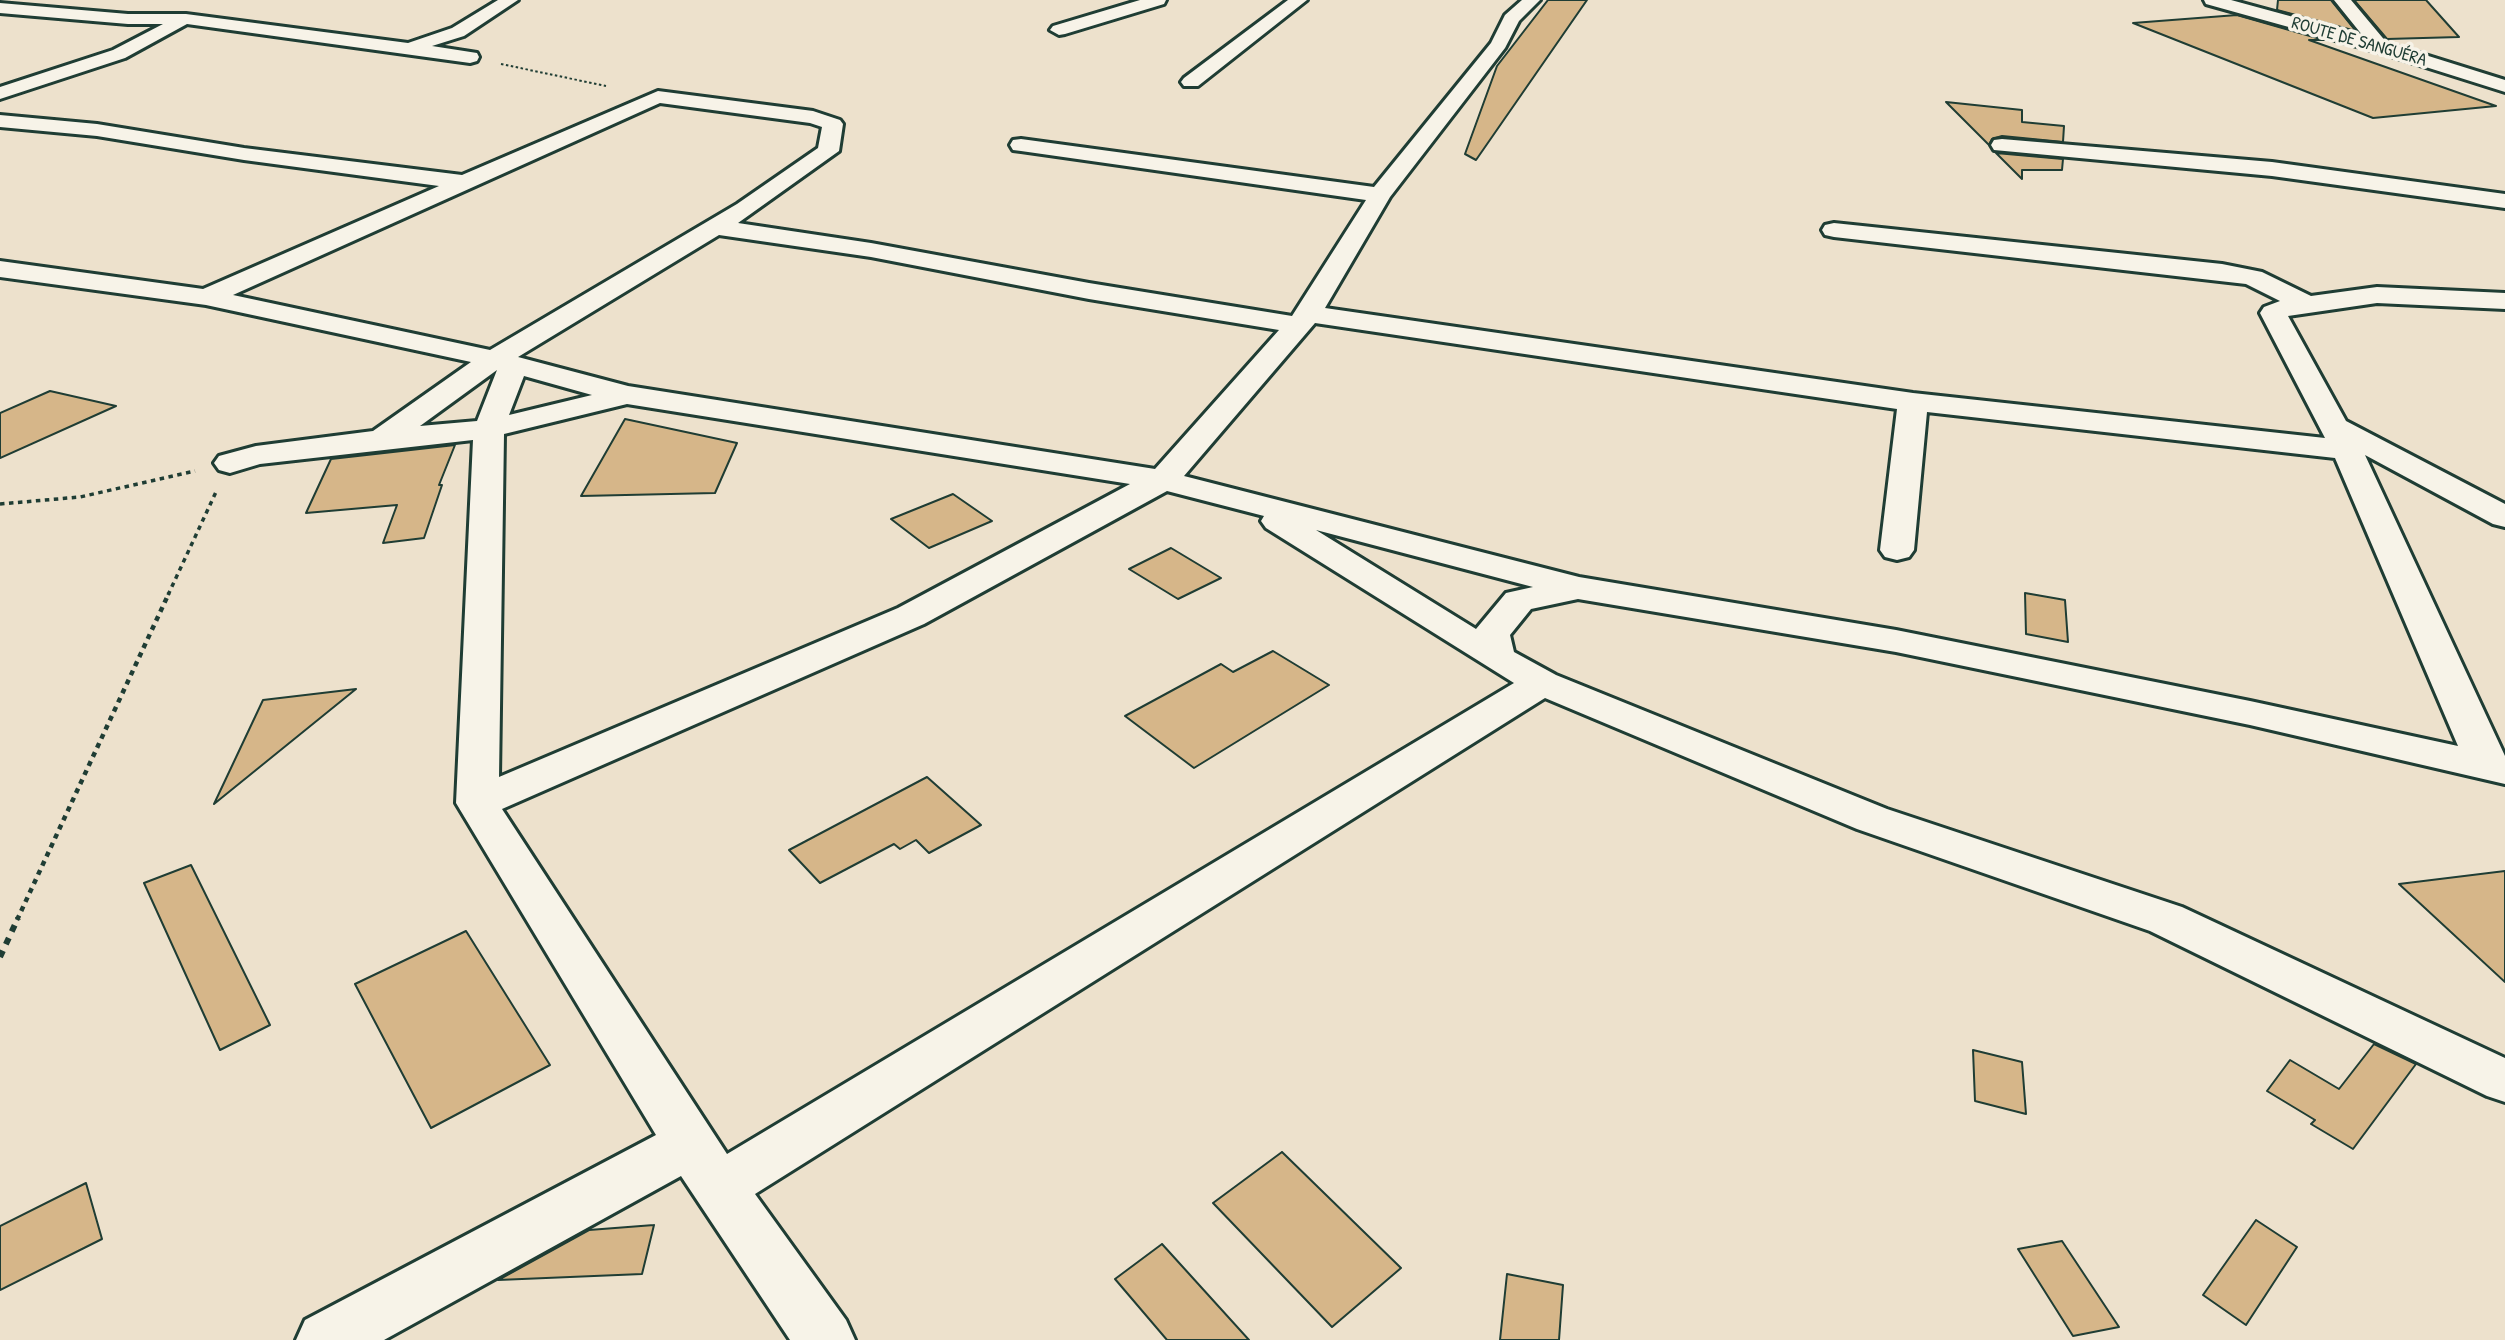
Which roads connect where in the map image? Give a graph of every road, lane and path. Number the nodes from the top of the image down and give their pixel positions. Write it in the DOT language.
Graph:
graph roads {
  1 [pos="510,0"];
  2 [pos="1158,0"];
  3 [pos="1299,0"];
  4 [pos="1532,0"];
  5 [pos="2212,0"];
  6 [pos="2342,0"];
  7 [pos="220,5"];
  8 [pos="2,9"];
  9 [pos="186,19"];
  10 [pos="1059,30"];
  11 [pos="2381,47"];
  12 [pos="407,48"];
  13 [pos="470,57"];
  14 [pos="1191,82"];
  15 [pos="2505,86"];
  16 [pos="0,93"];
  17 [pos="658,97"];
  18 [pos="0,121"];
  19 [pos="1021,145"];
  20 [pos="2002,145"];
  21 [pos="462,182"];
  22 [pos="1380,195"];
  23 [pos="2505,201"];
  24 [pos="713,228"];
  25 [pos="1834,230"];
  26 [pos="0,269"];
  27 [pos="206,297"];
  28 [pos="2501,302"];
  29 [pos="2308,305"];
  30 [pos="1303,319"];
  31 [pos="504,363"];
  32 [pos="626,395"];
  33 [pos="1913,402"];
  34 [pos="489,429"];
  35 [pos="382,439"];
  36 [pos="2341,439"];
  37 [pos="230,463"];
  38 [pos="1163,480"];
  39 [pos="1247,502"];
  40 [pos="0,504"];
  41 [pos="2505,517"];
  42 [pos="1897,550"];
  43 [pos="1578,588"];
  44 [pos="1497,658"];
  45 [pos="1542,682"];
  46 [pos="2496,768"];
  47 [pos="477,803"];
  48 [pos="0,957"];
  49 [pos="2505,1081"];
  50 [pos="704,1166"];
  51 [pos="326,1340"];
  52 [pos="825,1340"];
  1 -- 12 [label="street"];
  2 -- 10 [label="street"];
  3 -- 14 [label="street"];
  4 -- 22 [label="street"];
  5 -- 11 [label="street, ROUTE DE SANGUÉRA"];
  6 -- 11 [label="street"];
  7 -- 9 [label="street"];
  8 -- 9 [label="street"];
  9 -- 12 [label="street"];
  9 -- 16 [label="street"];
  11 -- 15 [label="street, ROUTE DE SANGUÉRA"];
  12 -- 13 [label="street"];
  13 -- 17 [label="path"];
  17 -- 21 [label="street"];
  17 -- 24 [label="street"];
  18 -- 21 [label="street"];
  19 -- 22 [label="street"];
  20 -- 23 [label="street"];
  21 -- 27 [label="street"];
  22 -- 30 [label="street"];
  24 -- 30 [label="street"];
  24 -- 31 [label="street"];
  25 -- 29 [label="street"];
  26 -- 27 [label="street"];
  27 -- 31 [label="street"];
  28 -- 29 [label="street"];
  29 -- 36 [label="street"];
  30 -- 33 [label="street"];
  30 -- 38 [label="street"];
  31 -- 32 [label="street"];
  31 -- 34 [label="street"];
  31 -- 35 [label="street"];
  32 -- 34 [label="street"];
  32 -- 38 [label="street"];
  33 -- 36 [label="street"];
  33 -- 42 [label="street"];
  34 -- 35 [label="street"];
  34 -- 47 [label="street"];
  35 -- 37 [label="street"];
  36 -- 41 [label="street"];
  36 -- 46 [label="street"];
  37 -- 40 [label="path"];
  37 -- 48 [label="path"];
  38 -- 39 [label="street"];
  38 -- 47 [label="street"];
  39 -- 43 [label="street"];
  39 -- 44 [label="street"];
  43 -- 44 [label="street"];
  43 -- 46 [label="street"];
  44 -- 45 [label="street"];
  45 -- 49 [label="street"];
  45 -- 50 [label="street"];
  47 -- 50 [label="street"];
  50 -- 51 [label="street"];
  50 -- 52 [label="street"];
}
